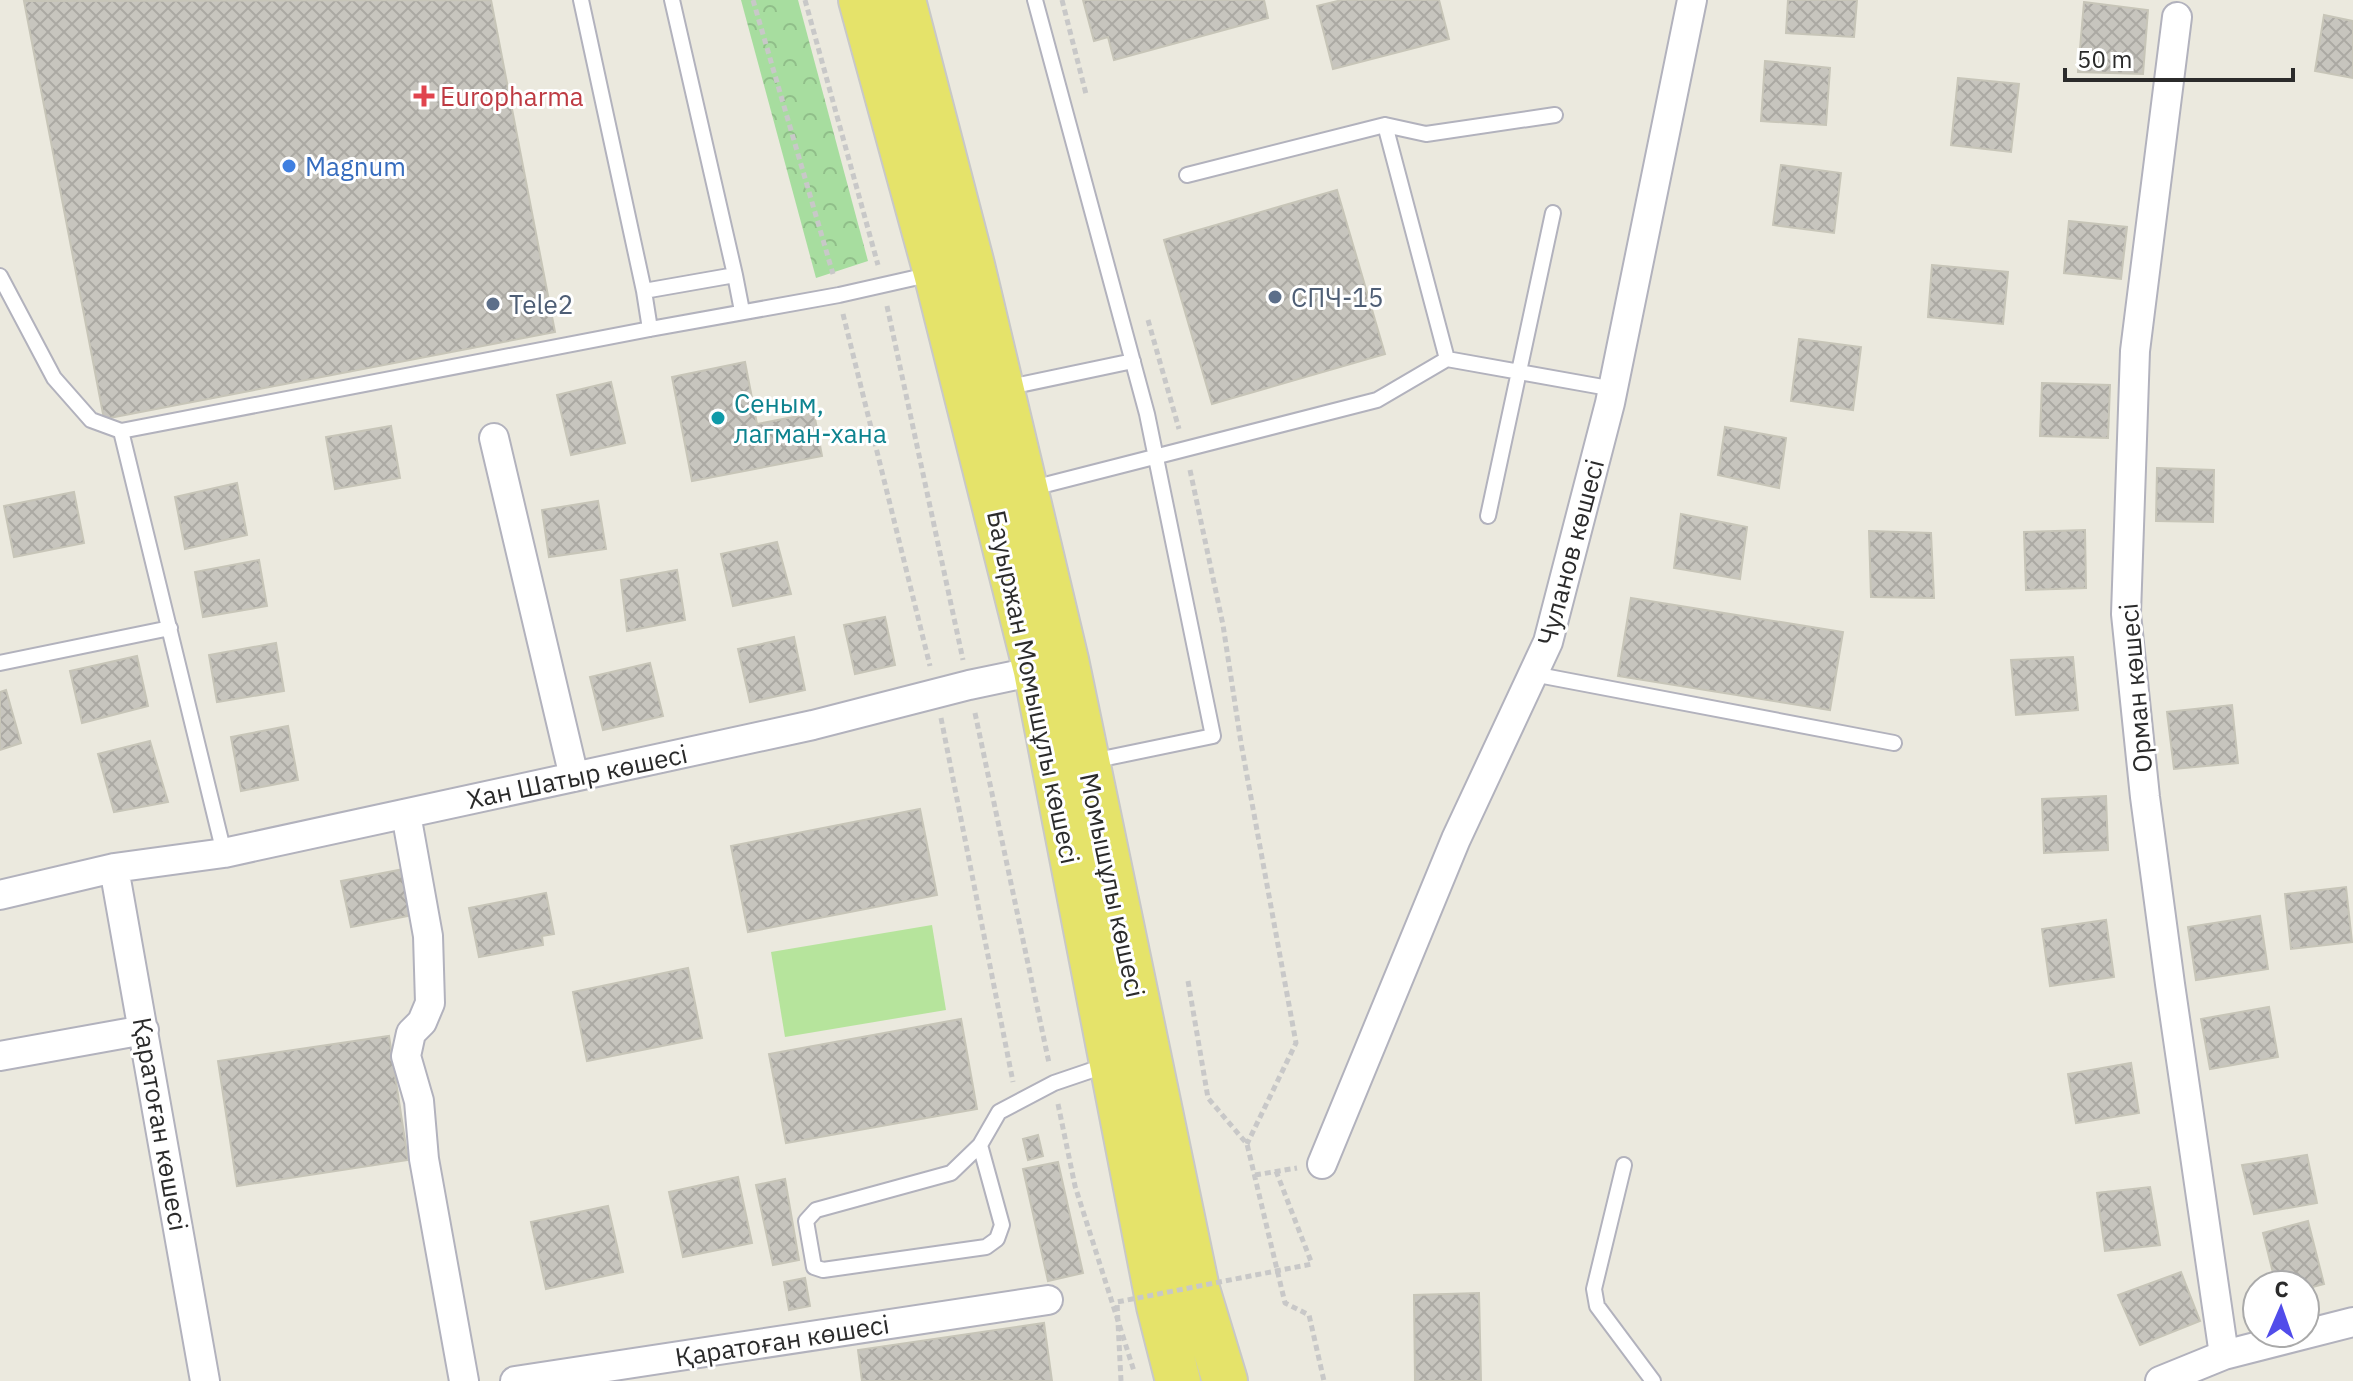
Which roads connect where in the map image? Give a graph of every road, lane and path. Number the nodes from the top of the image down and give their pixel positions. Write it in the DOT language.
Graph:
graph roads {
  1 [pos="581,0"];
  2 [pos="672,0"];
  3 [pos="753,0"];
  4 [pos="861,0"];
  5 [pos="903,0"];
  6 [pos="1035,0"];
  7 [pos="1692,0"];
  8 [pos="2177,17"];
  9 [pos="1555,115"];
  10 [pos="1385,125"];
  11 [pos="1187,175"];
  12 [pos="1553,213"];
  13 [pos="954,269"];
  14 [pos="735,275"];
  15 [pos="0,276"];
  16 [pos="644,291"];
  17 [pos="839,295"];
  18 [pos="742,311"];
  19 [pos="650,329"];
  20 [pos="1447,359"];
  21 [pos="1133,361"];
  22 [pos="1519,372"];
  23 [pos="1001,389"];
  24 [pos="1614,389"];
  25 [pos="121,431"];
  26 [pos="494,438"];
  27 [pos="1156,457"];
  28 [pos="1025,490"];
  29 [pos="1488,516"];
  30 [pos="170,628"];
  31 [pos="0,663"];
  32 [pos="1036,671"];
  33 [pos="1533,674"];
  34 [pos="936,693"];
  35 [pos="1894,743"];
  36 [pos="1087,762"];
  37 [pos="574,777"];
  38 [pos="406,814"];
  39 [pos="224,853"];
  40 [pos="114,868"];
  41 [pos="0,895"];
  42 [pos="1188,981"];
  43 [pos="144,1030"];
  44 [pos="0,1056"];
  45 [pos="1111,1064"];
  46 [pos="1013,1082"];
  47 [pos="980,1145"];
  48 [pos="1322,1164"];
  49 [pos="1624,1165"];
  50 [pos="1276,1171"];
  51 [pos="1255,1175"];
  52 [pos="1048,1300"];
  53 [pos="2353,1322"];
  54 [pos="2224,1355"];
  55 [pos="205,1381"];
  56 [pos="464,1381"];
  57 [pos="515,1381"];
  58 [pos="1121,1381"];
  59 [pos="1178,1381"];
  60 [pos="1225,1381"];
  61 [pos="1324,1381"];
  62 [pos="1653,1381"];
  63 [pos="2160,1381"];
  1 -- 16 [label="lane"];
  2 -- 14 [label="lane"];
  3 -- 17 [label="path"];
  4 -- 13 [label="main road, Бауыржан Момышұлы көшесі"];
  5 -- 13 [label="main road, Бауыржан Момышұлы көшесі"];
  6 -- 21 [label="lane"];
  7 -- 24 [label="street, Чуланов көшесі"];
  8 -- 54 [label="street, Орман көшесі"];
  9 -- 10 [label="lane"];
  10 -- 11 [label="lane"];
  10 -- 20 [label="lane"];
  12 -- 22 [label="lane"];
  13 -- 17 [label="lane"];
  13 -- 23 [label="main road, Бауыржан Момышұлы көшесі"];
  13 -- 32 [label="main road, Бауыржан Момышұлы көшесі"];
  14 -- 16 [label="lane"];
  14 -- 18 [label="lane"];
  15 -- 25 [label="lane"];
  16 -- 19 [label="lane"];
  17 -- 18 [label="lane"];
  17 -- 34 [label="path"];
  18 -- 19 [label="lane"];
  19 -- 25 [label="lane"];
  20 -- 22 [label="lane"];
  20 -- 27 [label="lane"];
  21 -- 23 [label="lane"];
  21 -- 27 [label="lane"];
  22 -- 24 [label="lane"];
  22 -- 29 [label="lane"];
  23 -- 28 [label="main road, Момышұлы көшесі"];
  24 -- 33 [label="street, Чуланов көшесі"];
  25 -- 30 [label="lane"];
  26 -- 37 [label="street"];
  27 -- 28 [label="lane"];
  27 -- 36 [label="lane"];
  28 -- 36 [label="main road, Момышұлы көшесі"];
  30 -- 31 [label="lane"];
  30 -- 39 [label="lane"];
  32 -- 34 [label="street, Хан Шатыр көшесі"];
  32 -- 45 [label="main road, Бауыржан Момышұлы көшесі"];
  33 -- 35 [label="lane"];
  33 -- 48 [label="street, Чуланов көшесі"];
  34 -- 37 [label="street, Хан Шатыр көшесі"];
  34 -- 46 [label="path"];
  36 -- 60 [label="main road, Момышұлы көшесі"];
  37 -- 38 [label="street, Хан Шатыр көшесі"];
  38 -- 39 [label="street, Хан Шатыр көшесі"];
  38 -- 56 [label="street"];
  39 -- 40 [label="street, Хан Шатыр көшесі"];
  40 -- 41 [label="street, Хан Шатыр көшесі"];
  40 -- 43 [label="street, Қаратоған көшесі"];
  42 -- 51 [label="path"];
  43 -- 44 [label="street"];
  43 -- 55 [label="street, Қаратоған көшесі"];
  45 -- 47 [label="lane"];
  45 -- 59 [label="main road, Бауыржан Момышұлы көшесі"];
  47 -- 47 [label="lane"];
  48 -- 50 [label="path"];
  49 -- 62 [label="lane"];
  50 -- 51 [label="path"];
  50 -- 58 [label="path, bridge"];
  51 -- 61 [label="path"];
  52 -- 57 [label="street, Қаратоған көшесі"];
  53 -- 54 [label="street"];
  54 -- 63 [label="street"];
}
